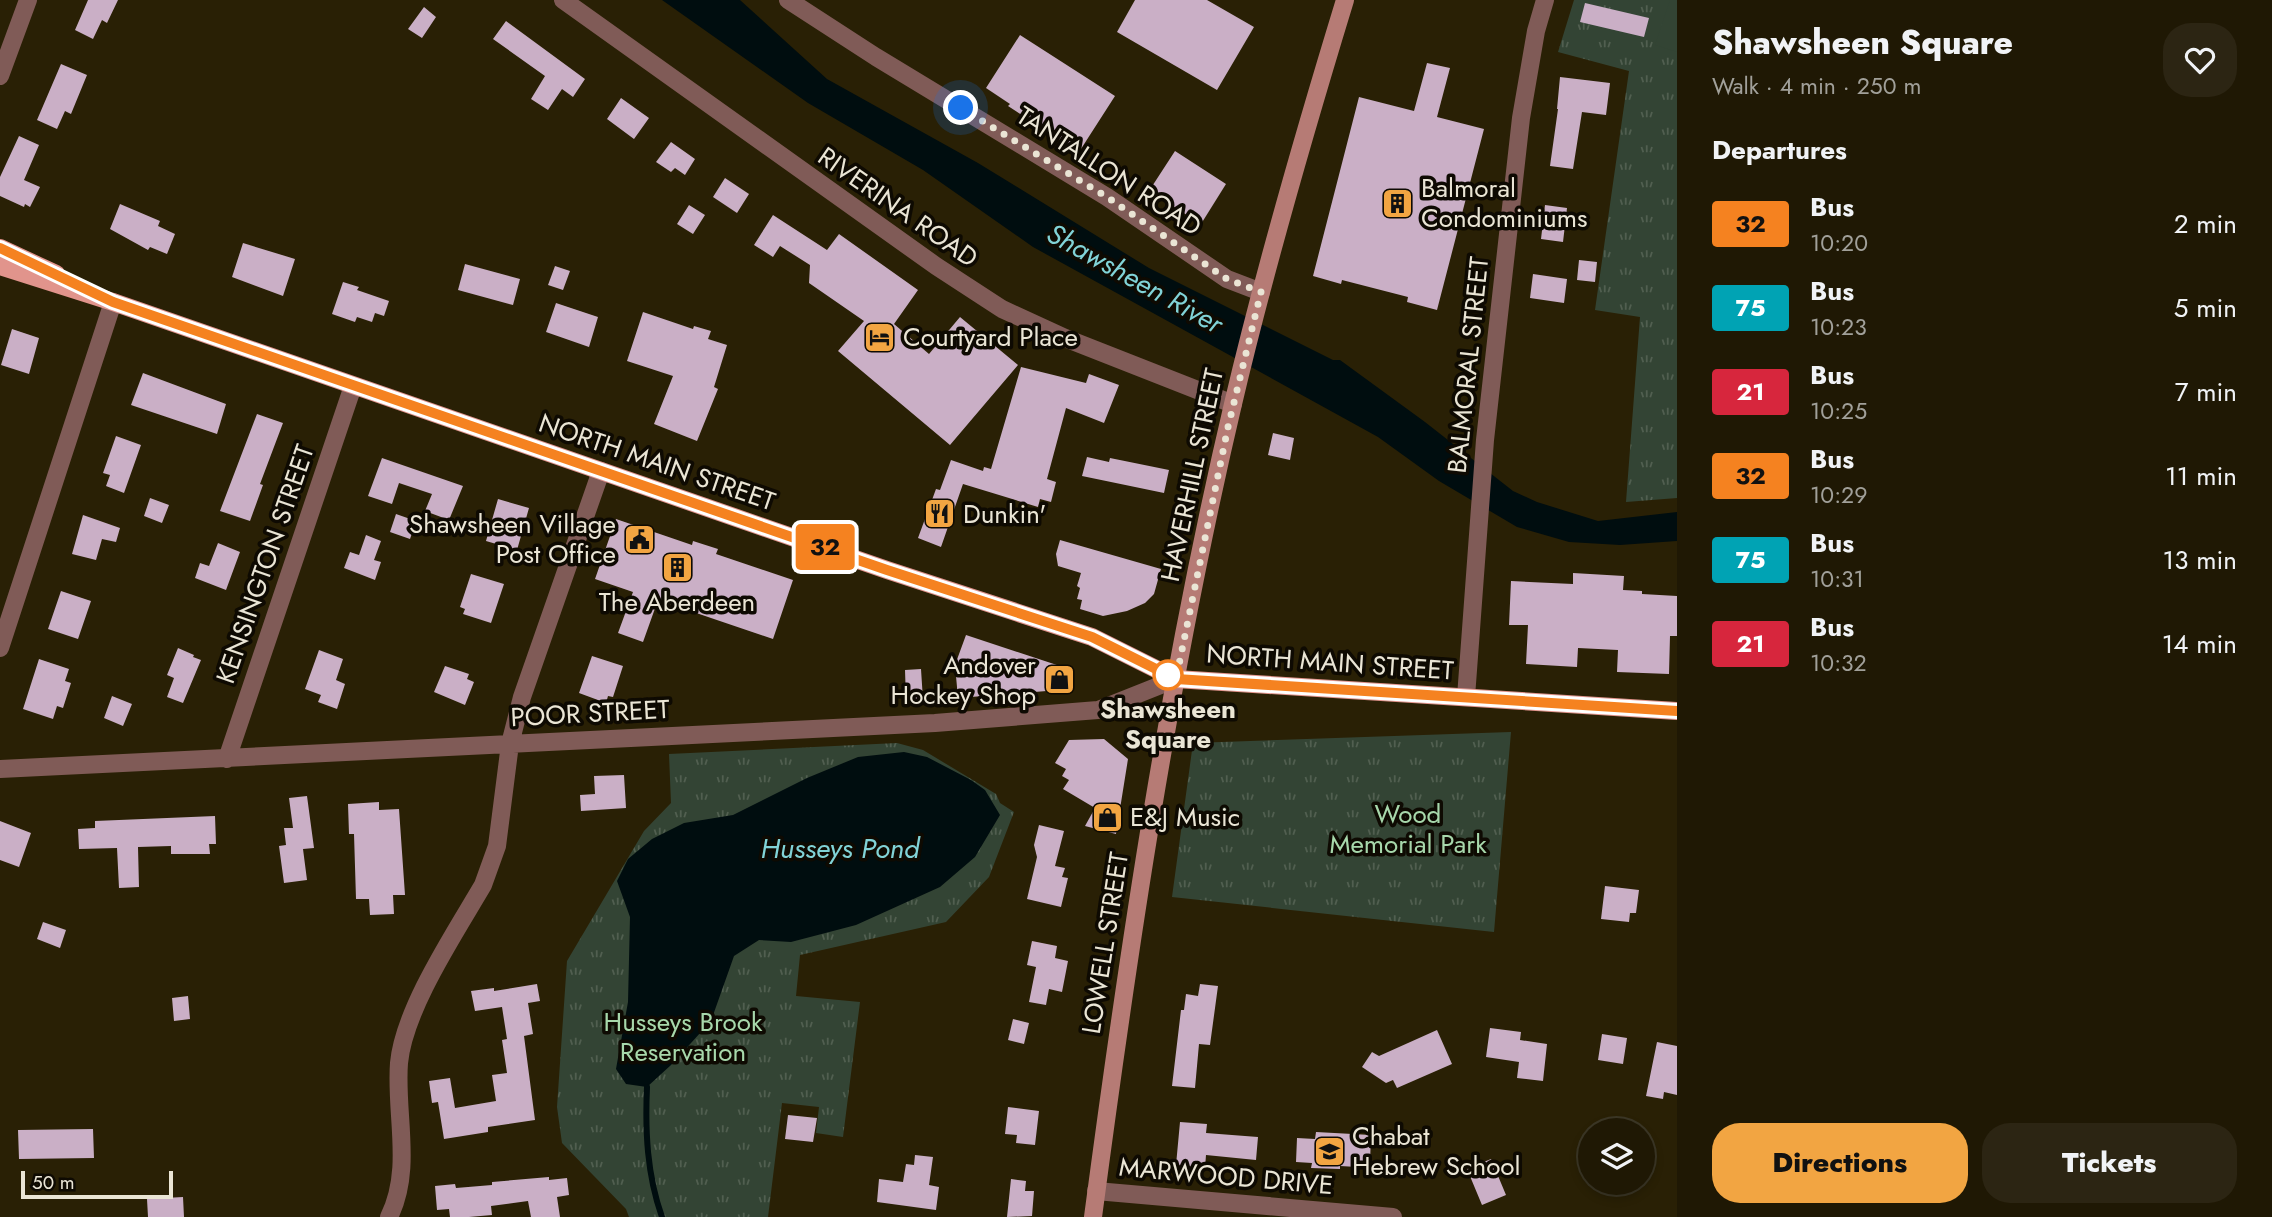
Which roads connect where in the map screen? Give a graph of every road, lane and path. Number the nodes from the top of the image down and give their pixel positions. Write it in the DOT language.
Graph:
graph roads {
  1 [pos="29,0"];
  2 [pos="563,0"];
  3 [pos="788,0"];
  4 [pos="1345,0"];
  5 [pos="1545,0"];
  6 [pos="0,76"];
  7 [pos="0,248"];
  8 [pos="0,266"];
  9 [pos="1258,301"];
  10 [pos="113,302"];
  11 [pos="353,386"];
  12 [pos="1233,404"];
  13 [pos="601,471"];
  14 [pos="0,648"];
  15 [pos="1176,679"];
  16 [pos="1466,697"];
  17 [pos="1677,711"];
  18 [pos="510,744"];
  19 [pos="227,759"];
  20 [pos="0,769"];
  21 [pos="1096,1191"];
  22 [pos="388,1217"];
  23 [pos="1093,1217"];
  24 [pos="1393,1217"];
  1 -- 6 [label="street"];
  2 -- 12 [label="street, RIVERINA ROAD"];
  3 -- 9 [label="street, TANTALLON ROAD"];
  4 -- 9 [label="main road, HAVERHILL STREET"];
  5 -- 16 [label="street, BALMORAL STREET"];
  7 -- 10 [label="main road"];
  8 -- 10 [label="main road, NORTH MAIN STREET"];
  9 -- 12 [label="main road, HAVERHILL STREET"];
  10 -- 11 [label="main road, NORTH MAIN STREET"];
  10 -- 14 [label="street"];
  11 -- 13 [label="main road, NORTH MAIN STREET"];
  11 -- 19 [label="street, KENSINGTON STREET"];
  12 -- 15 [label="main road, HAVERHILL STREET"];
  13 -- 15 [label="main road, NORTH MAIN STREET"];
  13 -- 18 [label="street"];
  15 -- 16 [label="main road, NORTH MAIN STREET"];
  15 -- 18 [label="street, POOR STREET"];
  15 -- 21 [label="main road, LOWELL STREET"];
  16 -- 17 [label="main road, NORTH MAIN STREET"];
  18 -- 19 [label="street, POOR STREET"];
  18 -- 22 [label="street"];
  19 -- 20 [label="street, POOR STREET"];
  21 -- 23 [label="main road, LOWELL STREET"];
  21 -- 24 [label="street, MARWOOD DRIVE"];
}
